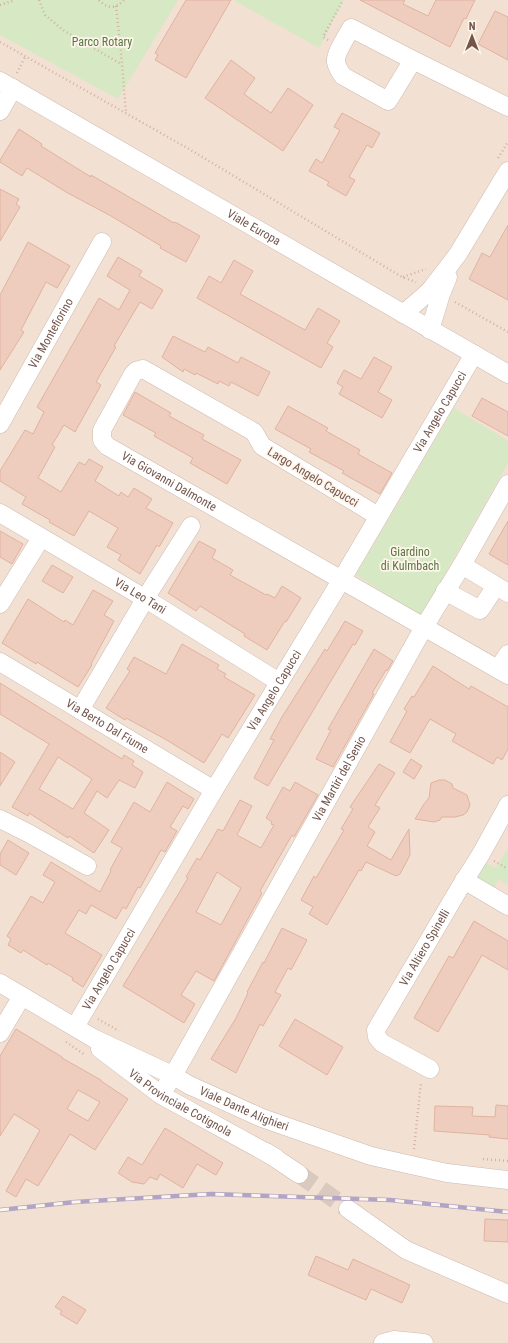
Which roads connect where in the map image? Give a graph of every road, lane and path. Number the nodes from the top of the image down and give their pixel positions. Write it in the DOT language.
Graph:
graph roads {
  1 [pos="15,0"];
  2 [pos="39,0"];
  3 [pos="99,0"];
  4 [pos="124,0"];
  5 [pos="0,5"];
  6 [pos="116,6"];
  7 [pos="0,42"];
  8 [pos="413,60"];
  9 [pos="122,64"];
  10 [pos="6,85"];
  11 [pos="508,107"];
  12 [pos="0,111"];
  13 [pos="126,114"];
  14 [pos="508,171"];
  15 [pos="102,242"];
  16 [pos="436,291"];
  17 [pos="403,314"];
  18 [pos="430,330"];
  19 [pos="508,332"];
  20 [pos="474,354"];
  21 [pos="508,374"];
  22 [pos="0,424"];
  23 [pos="254,432"];
  24 [pos="508,484"];
  25 [pos="0,513"];
  26 [pos="378,516"];
  27 [pos="192,526"];
  28 [pos="41,538"];
  29 [pos="462,565"];
  30 [pos="342,579"];
  31 [pos="502,589"];
  32 [pos="445,592"];
  33 [pos="146,599"];
  34 [pos="0,604"];
  35 [pos="424,627"];
  36 [pos="508,654"];
  37 [pos="0,662"];
  38 [pos="503,672"];
  39 [pos="279,682"];
  40 [pos="80,710"];
  41 [pos="214,790"];
  42 [pos="508,805"];
  43 [pos="0,819"];
  44 [pos="87,866"];
  45 [pos="464,880"];
  46 [pos="508,906"];
  47 [pos="0,983"];
  48 [pos="22,996"];
  49 [pos="84,1011"];
  50 [pos="75,1027"];
  51 [pos="120,1031"];
  52 [pos="0,1034"];
  53 [pos="93,1038"];
  54 [pos="426,1066"];
  55 [pos="172,1075"];
  56 [pos="192,1086"];
  57 [pos="161,1095"];
  58 [pos="178,1105"];
  59 [pos="407,1148"];
  60 [pos="276,1158"];
  61 [pos="476,1159"];
  62 [pos="508,1161"];
  63 [pos="299,1174"];
  64 [pos="508,1180"];
  65 [pos="348,1209"];
  66 [pos="508,1294"];
  67 [pos="383,1343"];
  68 [pos="424,1343"];
  1 -- 5 [label="path"];
  2 -- 9 [label="path"];
  3 -- 6 [label="path"];
  4 -- 6 [label="path"];
  6 -- 9 [label="path"];
  7 -- 13 [label="path"];
  8 -- 8 [label="street"];
  8 -- 11 [label="street"];
  9 -- 13 [label="path"];
  10 -- 12 [label="street"];
  10 -- 17 [label="street, Viale Europa"];
  13 -- 16 [label="path"];
  14 -- 16 [label="street"];
  15 -- 22 [label="street, Via Montefiorino"];
  16 -- 17 [label="street"];
  16 -- 18 [label="street"];
  16 -- 19 [label="path"];
  17 -- 18 [label="street, Viale Europa"];
  18 -- 20 [label="street, Viale Europa"];
  20 -- 21 [label="street, Viale Europa"];
  20 -- 26 [label="street, Via Angelo Capucci"];
  23 -- 26 [label="street, Largo Angelo Capucci"];
  23 -- 30 [label="street, Via Giovanni Dalmonte"];
  24 -- 29 [label="street, Via Martiri del Senio"];
  25 -- 28 [label="street, Via Leo Tani"];
  26 -- 30 [label="street, Via Angelo Capucci"];
  27 -- 33 [label="street"];
  28 -- 33 [label="street, Via Leo Tani"];
  28 -- 34 [label="street"];
  29 -- 31 [label="street"];
  29 -- 32 [label="street, Via Martiri del Senio"];
  30 -- 35 [label="street, Via Giovanni Dalmonte"];
  30 -- 39 [label="street, Via Angelo Capucci"];
  31 -- 32 [label="street"];
  32 -- 35 [label="street, Via Martiri del Senio"];
  33 -- 39 [label="street, Via Leo Tani"];
  33 -- 40 [label="street"];
  35 -- 38 [label="street, Via Giovanni Dalmonte"];
  35 -- 55 [label="street, Via Martiri del Senio"];
  36 -- 38 [label="street"];
  37 -- 40 [label="street, Via Berto Dal Fiume"];
  39 -- 41 [label="street, Via Angelo Capucci"];
  40 -- 41 [label="street, Via Berto Dal Fiume"];
  41 -- 49 [label="street, Via Angelo Capucci"];
  42 -- 45 [label="street, Via Altiero Spinelli"];
  43 -- 44 [label="street"];
  45 -- 46 [label="street"];
  45 -- 54 [label="street, Via Altiero Spinelli"];
  47 -- 48 [label="street, Viale Dante Alighieri"];
  48 -- 50 [label="street, Viale Dante Alighieri"];
  48 -- 52 [label="street"];
  49 -- 50 [label="street, Via Angelo Capucci"];
  49 -- 51 [label="path"];
  50 -- 53 [label="street, Viale Dante Alighieri"];
  53 -- 55 [label="street, Viale Dante Alighieri"];
  53 -- 57 [label="street, Via Provinciale Cotignola"];
  54 -- 59 [label="path"];
  55 -- 56 [label="street, Viale Dante Alighieri"];
  55 -- 57 [label="street, Via Martiri del Senio"];
  56 -- 58 [label="street"];
  56 -- 60 [label="street, Via Provinciale Cotignola"];
  56 -- 64 [label="street, Viale Dante Alighieri"];
  57 -- 58 [label="street, Via Provinciale Cotignola"];
  58 -- 60 [label="street, Via Provinciale Cotignola"];
  60 -- 63 [label="street, Via Provinciale Cotignola"];
  61 -- 62 [label="path"];
  65 -- 66 [label="street"];
  67 -- 68 [label="street"];
}
